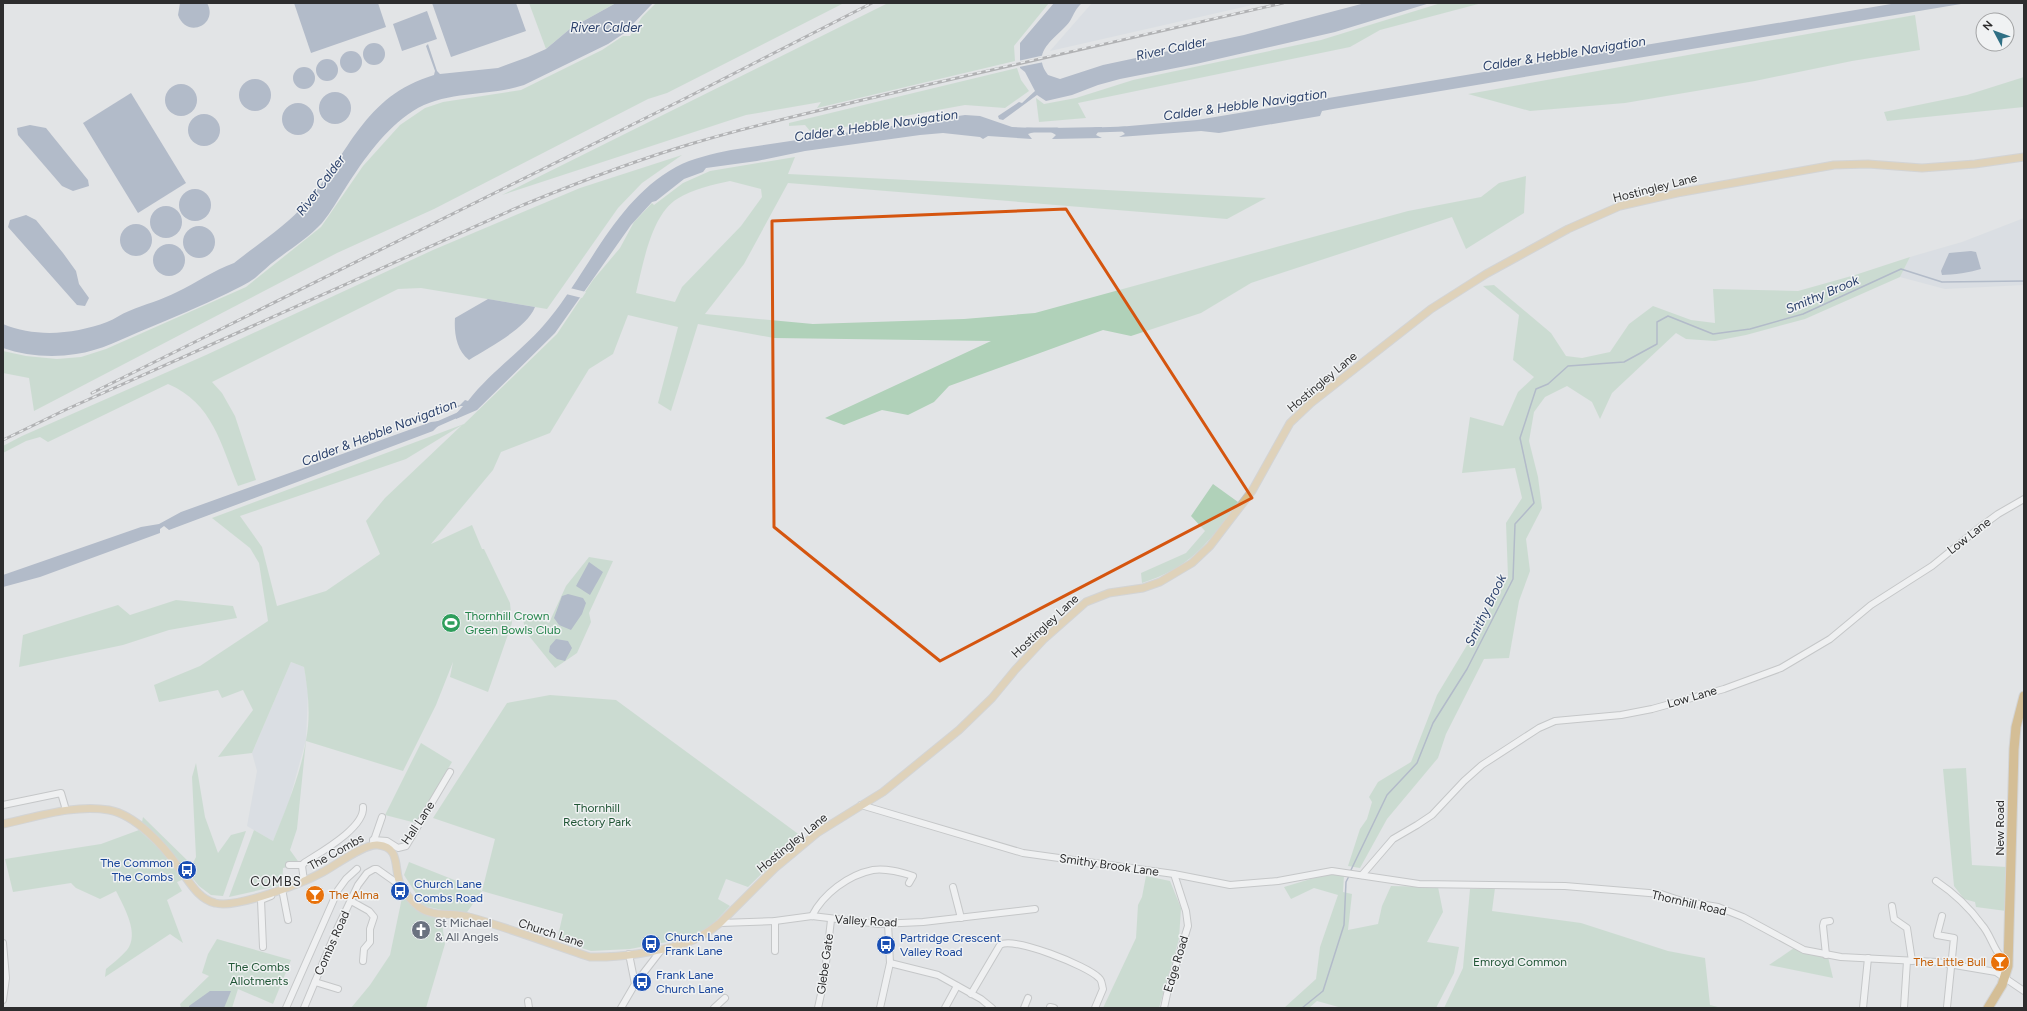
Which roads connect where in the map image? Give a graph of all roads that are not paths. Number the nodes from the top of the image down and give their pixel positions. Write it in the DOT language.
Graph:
graph roads {
  1 [pos="2024,157"];
  2 [pos="2024,499"];
  3 [pos="2024,696"];
  4 [pos="450,772"];
  5 [pos="3,805"];
  6 [pos="861,805"];
  7 [pos="363,808"];
  8 [pos="66,810"];
  9 [pos="382,817"];
  10 [pos="3,824"];
  11 [pos="373,842"];
  12 [pos="289,865"];
  13 [pos="302,865"];
  14 [pos="357,869"];
  15 [pos="1174,874"];
  16 [pos="1362,875"];
  17 [pos="1936,880"];
  18 [pos="304,881"];
  19 [pos="909,883"];
  20 [pos="401,886"];
  21 [pos="282,889"];
  22 [pos="946,889"];
  23 [pos="274,891"];
  24 [pos="351,901"];
  25 [pos="1892,906"];
  26 [pos="1035,909"];
  27 [pos="812,916"];
  28 [pos="1942,916"];
  29 [pos="961,918"];
  30 [pos="288,920"];
  31 [pos="831,920"];
  32 [pos="775,921"];
  33 [pos="1830,921"];
  34 [pos="720,923"];
  35 [pos="888,923"];
  36 [pos="3,943"];
  37 [pos="263,947"];
  38 [pos="665,948"];
  39 [pos="775,951"];
  40 [pos="629,954"];
  41 [pos="1826,955"];
  42 [pos="1868,958"];
  43 [pos="4,960"];
  44 [pos="362,961"];
  45 [pos="1910,961"];
  46 [pos="890,963"];
  47 [pos="1951,964"];
  48 [pos="2008,964"];
  49 [pos="2005,978"];
  50 [pos="315,982"];
  51 [pos="635,984"];
  52 [pos="957,986"];
  53 [pos="338,989"];
  54 [pos="2024,991"];
  55 [pos="971,994"];
  56 [pos="725,998"];
  57 [pos="1028,998"];
  58 [pos="3,1000"];
  59 [pos="528,1001"];
  60 [pos="286,1008"];
  61 [pos="304,1008"];
  62 [pos="529,1008"];
  63 [pos="621,1008"];
  64 [pos="714,1008"];
  65 [pos="818,1008"];
  66 [pos="880,1008"];
  67 [pos="945,1008"];
  68 [pos="992,1008"];
  69 [pos="1024,1008"];
  70 [pos="1095,1008"];
  71 [pos="1164,1008"];
  72 [pos="1863,1008"];
  73 [pos="1904,1008"];
  74 [pos="1947,1008"];
  75 [pos="1988,1008"];
  1 -- 6 [label="main road, Hostingley Lane"];
  2 -- 16 [label="street, Low Lane"];
  3 -- 48 [label="highway, New Road"];
  4 -- 11 [label="street, Hall Lane"];
  5 -- 8 [label="street"];
  6 -- 15 [label="street, Smithy Brook Lane"];
  6 -- 34 [label="main road, Hostingley Lane"];
  7 -- 13 [label="street"];
  8 -- 10 [label="main road"];
  8 -- 23 [label="main road, The Combs"];
  9 -- 11 [label="street, The Combs"];
  11 -- 18 [label="main road, The Combs"];
  11 -- 20 [label="main road, Church Lane"];
  12 -- 13 [label="street"];
  13 -- 18 [label="street"];
  14 -- 60 [label="street"];
  15 -- 16 [label="street, Smithy Brook Lane"];
  15 -- 71 [label="street, Edge Road"];
  16 -- 41 [label="street, Thornhill Road"];
  17 -- 48 [label="street"];
  18 -- 21 [label="main road, The Combs"];
  19 -- 27 [label="street"];
  20 -- 24 [label="street, Combs Road"];
  20 -- 40 [label="main road, Church Lane"];
  21 -- 23 [label="main road, The Combs"];
  21 -- 30 [label="street"];
  22 -- 29 [label="street"];
  23 -- 37 [label="street"];
  24 -- 44 [label="street"];
  24 -- 50 [label="street, Combs Road"];
  25 -- 45 [label="street"];
  26 -- 29 [label="street, Valley Road"];
  27 -- 31 [label="street, Valley Road"];
  27 -- 32 [label="street, Valley Road"];
  28 -- 47 [label="street"];
  29 -- 35 [label="street, Valley Road"];
  31 -- 35 [label="street, Valley Road"];
  31 -- 65 [label="street, Glebe Gate"];
  32 -- 34 [label="street, Valley Road"];
  32 -- 39 [label="street"];
  33 -- 41 [label="street"];
  34 -- 38 [label="main road, Hostingley Lane"];
  35 -- 46 [label="street"];
  36 -- 43 [label="street"];
  38 -- 40 [label="main road, Church Lane"];
  38 -- 51 [label="street"];
  40 -- 51 [label="street"];
  41 -- 42 [label="street, Thornhill Road"];
  42 -- 45 [label="street, Thornhill Road"];
  42 -- 72 [label="street"];
  43 -- 58 [label="street"];
  45 -- 47 [label="street, Thornhill Road"];
  45 -- 73 [label="street"];
  46 -- 52 [label="street"];
  46 -- 66 [label="street"];
  47 -- 49 [label="street, Thornhill Road"];
  47 -- 74 [label="street"];
  48 -- 49 [label="highway, New Road"];
  49 -- 54 [label="street, Thornhill Road"];
  49 -- 75 [label="highway, New Road"];
  50 -- 53 [label="street"];
  50 -- 61 [label="street, Combs Road"];
  51 -- 63 [label="street"];
  52 -- 55 [label="street"];
  52 -- 67 [label="street"];
  55 -- 68 [label="street"];
  55 -- 70 [label="street"];
  56 -- 64 [label="street"];
  57 -- 69 [label="street"];
  59 -- 62 [label="street"];
}
